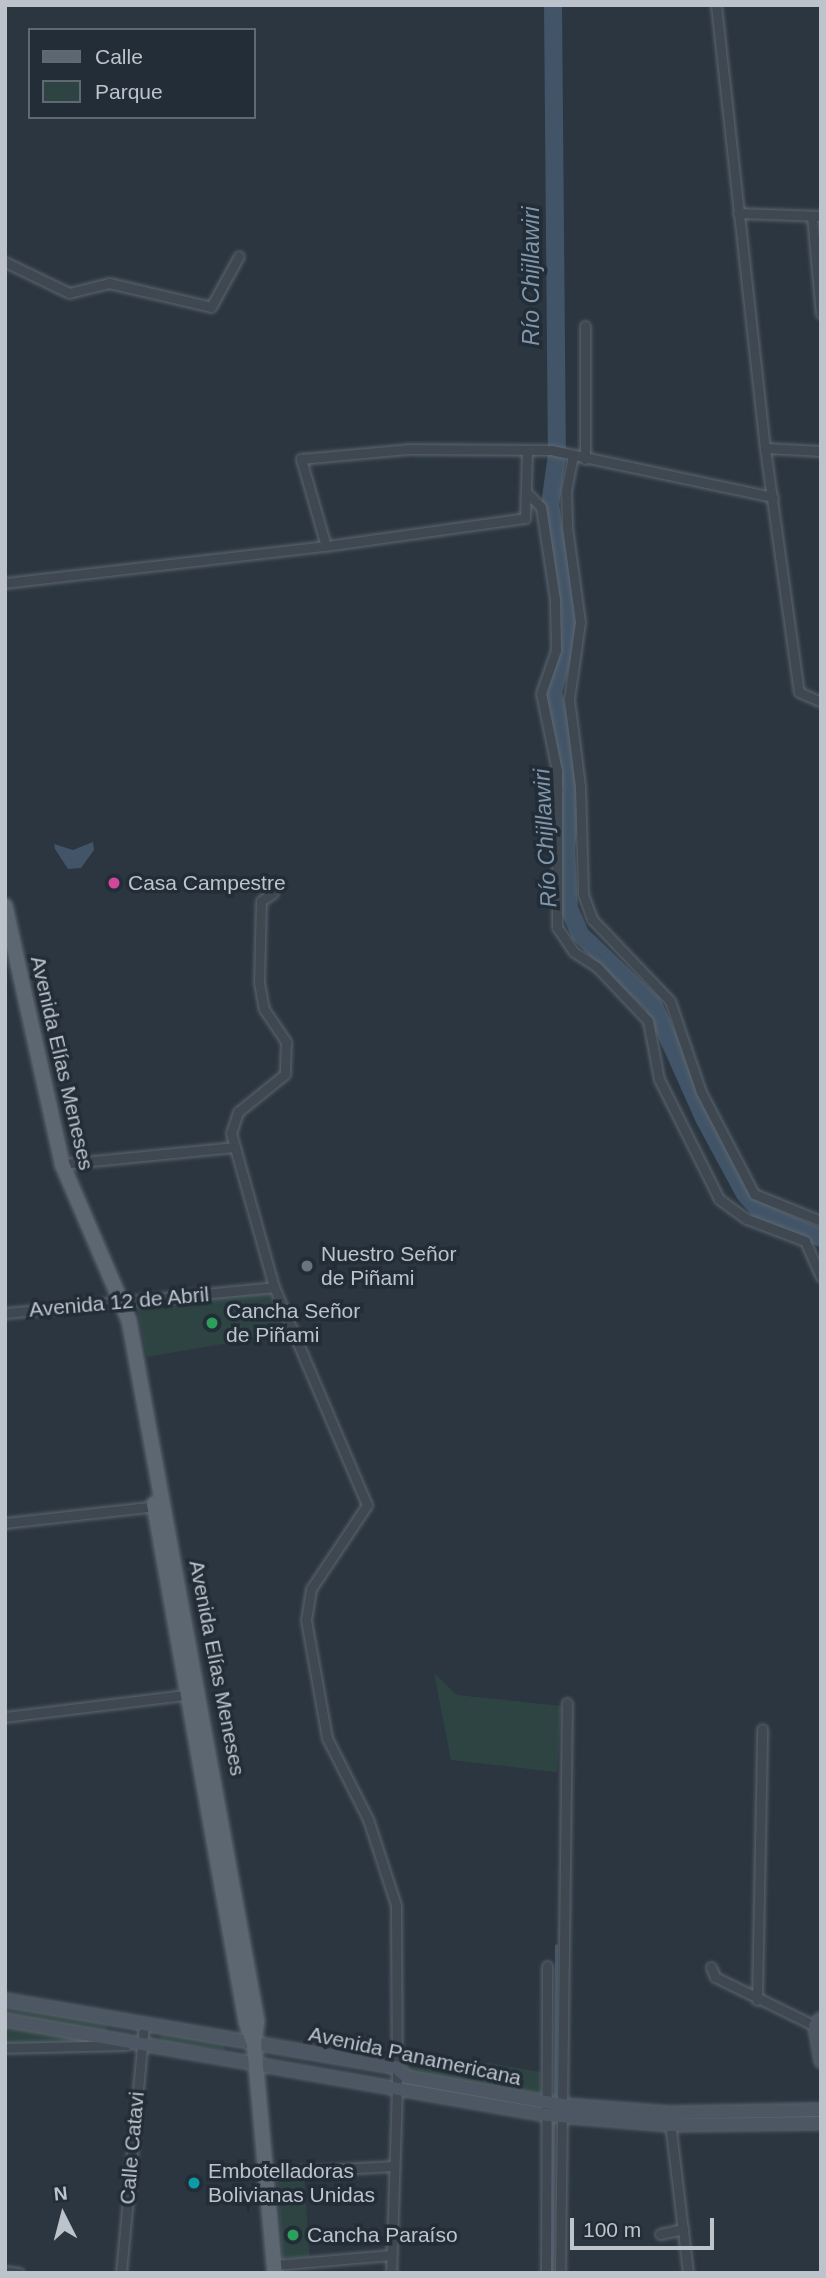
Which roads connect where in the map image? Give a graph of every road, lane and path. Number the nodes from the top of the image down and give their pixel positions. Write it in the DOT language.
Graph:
graph roads {
  1 [pos="716,5"];
  2 [pos="738,213"];
  3 [pos="816,216"];
  4 [pos="239,256"];
  5 [pos="5,262"];
  6 [pos="821,314"];
  7 [pos="585,326"];
  8 [pos="765,448"];
  9 [pos="821,451"];
  10 [pos="527,452"];
  11 [pos="569,454"];
  12 [pos="585,459"];
  13 [pos="526,492"];
  14 [pos="773,496"];
  15 [pos="326,546"];
  16 [pos="5,583"];
  17 [pos="821,702"];
  18 [pos="273,893"];
  19 [pos="5,906"];
  20 [pos="235,1147"];
  21 [pos="61,1164"];
  22 [pos="821,1221"];
  23 [pos="821,1277"];
  24 [pos="274,1287"];
  25 [pos="120,1303"];
  26 [pos="5,1312"];
  27 [pos="160,1506"];
  28 [pos="5,1523"];
  29 [pos="195,1693"];
  30 [pos="567,1703"];
  31 [pos="5,1717"];
  32 [pos="762,1729"];
  33 [pos="547,1966"];
  34 [pos="711,1967"];
  35 [pos="5,2000"];
  36 [pos="757,2000"];
  37 [pos="5,2020"];
  38 [pos="818,2022"];
  39 [pos="144,2023"];
  40 [pos="141,2044"];
  41 [pos="254,2044"];
  42 [pos="5,2048"];
  43 [pos="821,2061"];
  44 [pos="257,2064"];
  45 [pos="397,2068"];
  46 [pos="397,2087"];
  47 [pos="554,2110"];
  48 [pos="821,2110"];
  49 [pos="670,2119"];
  50 [pos="821,2123"];
  51 [pos="394,2166"];
  52 [pos="269,2173"];
  53 [pos="683,2230"];
  54 [pos="660,2234"];
  55 [pos="391,2256"];
  56 [pos="275,2269"];
  57 [pos="5,2271"];
  58 [pos="19,2273"];
  59 [pos="121,2273"];
  60 [pos="391,2273"];
  61 [pos="545,2273"];
  62 [pos="560,2273"];
  63 [pos="688,2273"];
  1 -- 2 [label="street"];
  2 -- 3 [label="street"];
  2 -- 8 [label="street"];
  3 -- 6 [label="street"];
  4 -- 5 [label="street"];
  7 -- 12 [label="street"];
  8 -- 9 [label="street"];
  8 -- 14 [label="street"];
  10 -- 11 [label="street"];
  10 -- 13 [label="street"];
  10 -- 15 [label="street"];
  11 -- 12 [label="street"];
  11 -- 22 [label="street"];
  12 -- 14 [label="street"];
  13 -- 15 [label="street"];
  13 -- 23 [label="street"];
  14 -- 17 [label="street"];
  15 -- 16 [label="street"];
  18 -- 20 [label="street"];
  19 -- 21 [label="main road, Avenida Elías Meneses"];
  20 -- 21 [label="street"];
  20 -- 24 [label="street"];
  21 -- 25 [label="main road, Avenida Elías Meneses"];
  24 -- 25 [label="street, Avenida 12 de Abril"];
  24 -- 45 [label="street"];
  25 -- 26 [label="street, Avenida 12 de Abril"];
  25 -- 27 [label="main road, Avenida Elías Meneses"];
  27 -- 28 [label="street"];
  27 -- 29 [label="main road, Avenida Elías Meneses"];
  29 -- 31 [label="street"];
  29 -- 41 [label="main road, Avenida Elías Meneses"];
  30 -- 47 [label="street"];
  32 -- 36 [label="street"];
  33 -- 47 [label="street"];
  34 -- 36 [label="street"];
  35 -- 39 [label="main road, Avenida Panamericana"];
  36 -- 38 [label="street"];
  37 -- 40 [label="main road, Avenida Panamericana"];
  38 -- 43 [label="main road"];
  39 -- 40 [label="street, Calle Catavi"];
  39 -- 41 [label="main road, Avenida Panamericana"];
  40 -- 42 [label="street"];
  40 -- 44 [label="main road, Avenida Panamericana"];
  40 -- 59 [label="street, Calle Catavi"];
  41 -- 44 [label="main road, Avenida Elías Meneses"];
  41 -- 45 [label="main road, Avenida Panamericana"];
  44 -- 46 [label="main road, Avenida Panamericana"];
  44 -- 52 [label="main road, Avenida Elías Meneses"];
  45 -- 46 [label="street"];
  45 -- 47 [label="main road, Avenida Panamericana"];
  46 -- 47 [label="main road, Avenida Panamericana"];
  46 -- 51 [label="street"];
  47 -- 49 [label="main road, Avenida Panamericana"];
  47 -- 61 [label="street"];
  47 -- 62 [label="street"];
  48 -- 49 [label="main road, Avenida Panamericana"];
  49 -- 50 [label="main road, Avenida Panamericana"];
  49 -- 53 [label="street"];
  51 -- 52 [label="street"];
  51 -- 55 [label="street"];
  52 -- 56 [label="main road, Avenida Elías Meneses"];
  53 -- 54 [label="street"];
  53 -- 63 [label="street"];
  55 -- 56 [label="street"];
  55 -- 60 [label="street"];
  57 -- 58 [label="street"];
}
